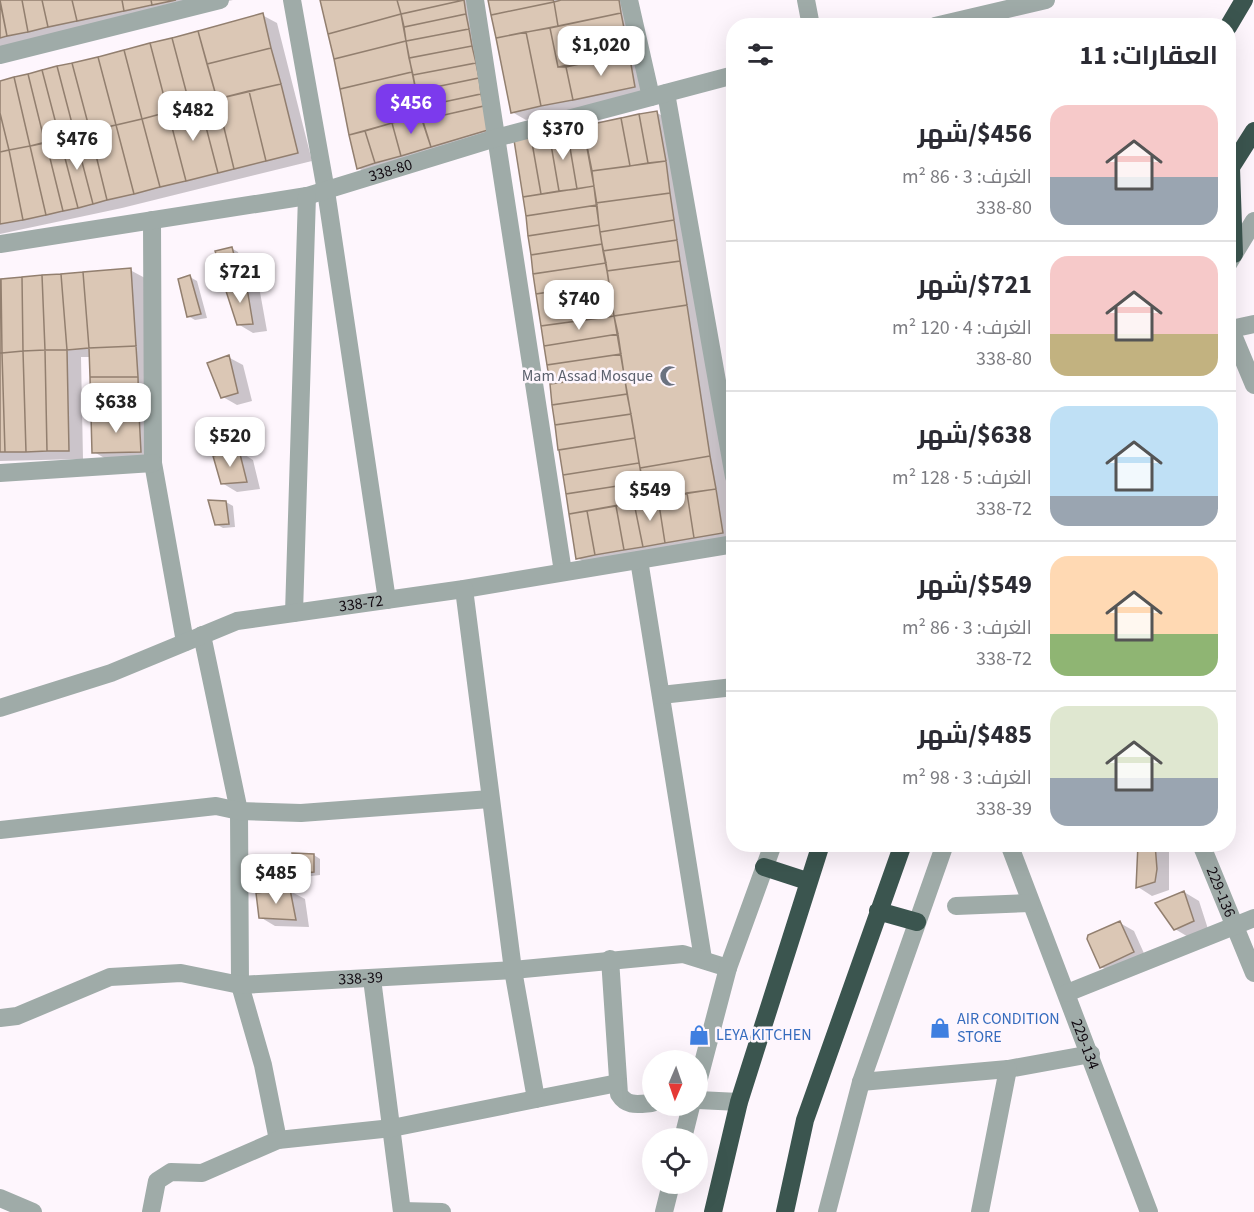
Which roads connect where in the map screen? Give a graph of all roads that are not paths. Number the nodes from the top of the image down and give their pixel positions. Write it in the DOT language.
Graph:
graph roads {
  1 [pos="220,0"];
  2 [pos="292,0"];
  3 [pos="476,0"];
  4 [pos="629,0"];
  5 [pos="806,0"];
  6 [pos="1046,0"];
  7 [pos="1244,0"];
  8 [pos="975,8"];
  9 [pos="1007,17"];
  10 [pos="810,18"];
  11 [pos="953,18"];
  12 [pos="1233,18"];
  13 [pos="0,55"];
  14 [pos="726,77"];
  15 [pos="658,95"];
  16 [pos="1254,131"];
  17 [pos="496,138"];
  18 [pos="1236,160"];
  19 [pos="326,191"];
  20 [pos="307,196"];
  21 [pos="152,220"];
  22 [pos="1254,221"];
  23 [pos="0,243"];
  24 [pos="1236,251"];
  25 [pos="1254,324"];
  26 [pos="1236,326"];
  27 [pos="1236,341"];
  28 [pos="1254,385"];
  29 [pos="726,437"];
  30 [pos="153,462"];
  31 [pos="0,472"];
  32 [pos="726,545"];
  33 [pos="639,560"];
  34 [pos="563,572"];
  35 [pos="464,589"];
  36 [pos="387,600"];
  37 [pos="294,613"];
  38 [pos="194,638"];
  39 [pos="726,688"];
  40 [pos="661,695"];
  41 [pos="0,708"];
  42 [pos="490,799"];
  43 [pos="239,811"];
  44 [pos="0,830"];
  45 [pos="770,852"];
  46 [pos="817,852"];
  47 [pos="900,852"];
  48 [pos="942,852"];
  49 [pos="1012,852"];
  50 [pos="1204,852"];
  51 [pos="764,867"];
  52 [pos="807,881"];
  53 [pos="1030,903"];
  54 [pos="956,906"];
  55 [pos="878,911"];
  56 [pos="1254,918"];
  57 [pos="917,922"];
  58 [pos="1236,927"];
  59 [pos="610,959"];
  60 [pos="703,959"];
  61 [pos="728,969"];
  62 [pos="513,970"];
  63 [pos="1254,973"];
  64 [pos="372,979"];
  65 [pos="240,985"];
  66 [pos="1067,993"];
  67 [pos="0,1018"];
  68 [pos="706,1050"];
  69 [pos="1091,1054"];
  70 [pos="1008,1069"];
  71 [pos="861,1082"];
  72 [pos="618,1083"];
  73 [pos="536,1099"];
  74 [pos="708,1100"];
  75 [pos="739,1102"];
  76 [pos="642,1104"];
  77 [pos="392,1128"];
  78 [pos="278,1140"];
  79 [pos="668,1194"];
  80 [pos="0,1197"];
  81 [pos="33,1212"];
  82 [pos="151,1212"];
  83 [pos="402,1212"];
  84 [pos="442,1212"];
  85 [pos="664,1212"];
  86 [pos="712,1212"];
  87 [pos="785,1212"];
  88 [pos="827,1212"];
  89 [pos="980,1212"];
  90 [pos="1149,1212"];
  1 -- 13 [label="street"];
  2 -- 19 [label="street"];
  3 -- 17 [label="street"];
  4 -- 15 [label="street"];
  5 -- 10 [label="street"];
  6 -- 9 [label="street"];
  7 -- 12 [label="highway"];
  8 -- 9 [label="street"];
  8 -- 11 [label="street"];
  14 -- 15 [label="street, 338-80"];
  15 -- 17 [label="street, 338-80"];
  15 -- 29 [label="street"];
  16 -- 18 [label="highway"];
  17 -- 19 [label="street, 338-80"];
  17 -- 34 [label="street"];
  19 -- 20 [label="street, 338-80"];
  19 -- 36 [label="street"];
  20 -- 21 [label="street, 338-80"];
  20 -- 37 [label="street"];
  21 -- 23 [label="street, 338-80"];
  21 -- 30 [label="street"];
  22 -- 24 [label="street"];
  25 -- 26 [label="street"];
  27 -- 28 [label="street"];
  30 -- 31 [label="street"];
  30 -- 38 [label="street"];
  32 -- 33 [label="street, 338-72"];
  33 -- 34 [label="street, 338-72"];
  33 -- 40 [label="street"];
  34 -- 35 [label="street, 338-72"];
  35 -- 36 [label="street, 338-72"];
  35 -- 42 [label="street"];
  36 -- 37 [label="street, 338-72"];
  37 -- 38 [label="street, 338-72"];
  38 -- 41 [label="street, 338-72"];
  38 -- 43 [label="street"];
  39 -- 40 [label="street"];
  40 -- 60 [label="street"];
  42 -- 43 [label="street"];
  42 -- 62 [label="street"];
  43 -- 44 [label="street"];
  43 -- 65 [label="street"];
  45 -- 51 [label="street"];
  46 -- 52 [label="highway"];
  47 -- 55 [label="highway"];
  48 -- 57 [label="street"];
  49 -- 53 [label="street, 229-134"];
  50 -- 58 [label="street, 229-136"];
  51 -- 52 [label="highway"];
  51 -- 61 [label="street"];
  52 -- 75 [label="highway"];
  53 -- 54 [label="street"];
  53 -- 66 [label="street, 229-134"];
  55 -- 57 [label="highway"];
  55 -- 87 [label="highway"];
  56 -- 58 [label="street"];
  57 -- 71 [label="street"];
  58 -- 63 [label="street, 229-136"];
  58 -- 66 [label="street"];
  59 -- 60 [label="street, 338-39"];
  59 -- 62 [label="street, 338-39"];
  59 -- 72 [label="street"];
  60 -- 61 [label="street, 338-39"];
  61 -- 68 [label="street"];
  62 -- 64 [label="street, 338-39"];
  62 -- 73 [label="street"];
  64 -- 65 [label="street, 338-39"];
  64 -- 77 [label="street"];
  65 -- 67 [label="street, 338-39"];
  65 -- 78 [label="street"];
  66 -- 69 [label="street, 229-134"];
  69 -- 70 [label="street"];
  69 -- 90 [label="street, 229-134"];
  70 -- 71 [label="street"];
  70 -- 89 [label="street"];
  71 -- 88 [label="street"];
  72 -- 73 [label="street"];
  72 -- 76 [label="street"];
  73 -- 77 [label="street"];
  74 -- 75 [label="street"];
  75 -- 86 [label="highway"];
  77 -- 78 [label="street"];
  77 -- 83 [label="street"];
  78 -- 82 [label="street"];
  79 -- 85 [label="street"];
  80 -- 81 [label="street"];
  83 -- 84 [label="street"];
}
